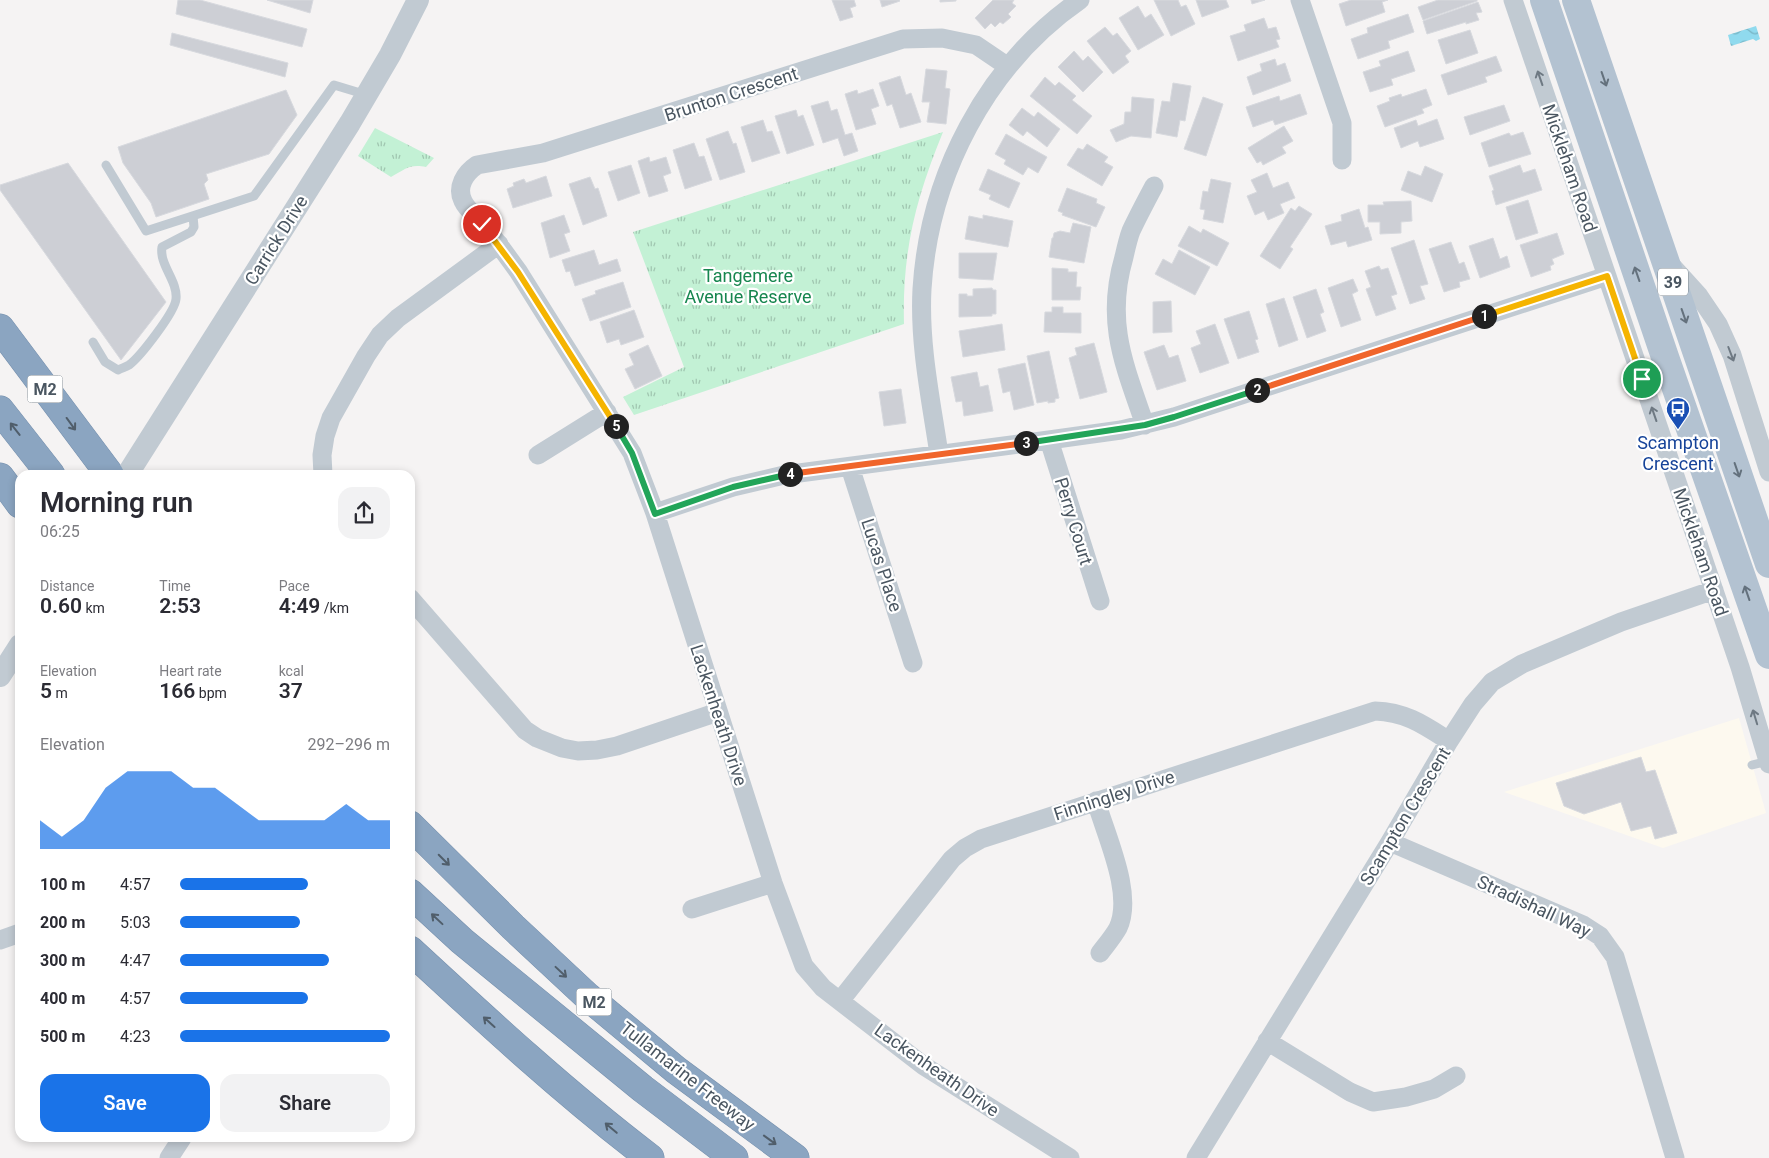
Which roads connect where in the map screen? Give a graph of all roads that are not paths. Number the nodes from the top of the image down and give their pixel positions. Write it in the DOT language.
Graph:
graph roads {
  1 [pos="418,0"];
  2 [pos="1080,0"];
  3 [pos="1300,0"];
  4 [pos="1513,0"];
  5 [pos="1544,0"];
  6 [pos="1576,0"];
  7 [pos="1594,47"];
  8 [pos="1563,59"];
  9 [pos="1007,66"];
  10 [pos="367,95"];
  11 [pos="1342,160"];
  12 [pos="1600,163"];
  13 [pos="106,165"];
  14 [pos="461,186"];
  15 [pos="1154,186"];
  16 [pos="193,216"];
  17 [pos="1588,221"];
  18 [pos="498,244"];
  19 [pos="1664,257"];
  20 [pos="1607,276"];
  21 [pos="1623,324"];
  22 [pos="0,328"];
  23 [pos="93,342"];
  24 [pos="1665,357"];
  25 [pos="1716,409"];
  26 [pos="0,410"];
  27 [pos="607,412"];
  28 [pos="1686,417"];
  29 [pos="1145,425"];
  30 [pos="1049,440"];
  31 [pos="939,454"];
  32 [pos="538,455"];
  33 [pos="850,467"];
  34 [pos="47,470"];
  35 [pos="106,470"];
  36 [pos="130,470"];
  37 [pos="323,470"];
  38 [pos="1769,472"];
  39 [pos="0,477"];
  40 [pos="0,482"];
  41 [pos="15,498"];
  42 [pos="15,499"];
  43 [pos="655,514"];
  44 [pos="1769,564"];
  45 [pos="1714,590"];
  46 [pos="1100,601"];
  47 [pos="415,604"];
  48 [pos="1759,627"];
  49 [pos="15,653"];
  50 [pos="1769,655"];
  51 [pos="913,663"];
  52 [pos="1740,667"];
  53 [pos="0,676"];
  54 [pos="718,712"];
  55 [pos="1449,741"];
  56 [pos="1763,763"];
  57 [pos="1096,801"];
  58 [pos="415,830"];
  59 [pos="1390,842"];
  60 [pos="773,883"];
  61 [pos="415,898"];
  62 [pos="692,909"];
  63 [pos="15,935"];
  64 [pos="0,940"];
  65 [pos="462,941"];
  66 [pos="1100,954"];
  67 [pos="415,955"];
  68 [pos="840,1000"];
  69 [pos="1267,1041"];
  70 [pos="1456,1076"];
  71 [pos="179,1142"];
  72 [pos="169,1158"];
  73 [pos="650,1158"];
  74 [pos="706,1158"];
  75 [pos="734,1158"];
  76 [pos="795,1158"];
  77 [pos="1070,1158"];
  78 [pos="1196,1158"];
  79 [pos="1675,1158"];
  1 -- 10 [label="street, Carrick Drive"];
  2 -- 9 [label="street"];
  3 -- 11 [label="street"];
  17 -- 4 [label="street, Mickleham Road, one-way"];
  5 -- 8 [label="main road, Mickleham Road / 39"];
  6 -- 7 [label="main road, 39"];
  7 -- 8 [label="main road"];
  7 -- 19 [label="main road, 39, one-way"];
  8 -- 12 [label="main road, Mickleham Road / 39"];
  9 -- 14 [label="street, Brunton Crescent"];
  9 -- 31 [label="street"];
  10 -- 16 [label="lane"];
  10 -- 36 [label="street, Carrick Drive"];
  12 -- 17 [label="street"];
  24 -- 12 [label="main road, Mickleham Road / 39, one-way"];
  13 -- 16 [label="lane"];
  14 -- 18 [label="street, Lackenheath Drive"];
  15 -- 29 [label="street"];
  16 -- 23 [label="lane"];
  17 -- 20 [label="street, Mickleham Road"];
  18 -- 27 [label="street, Lackenheath Drive"];
  18 -- 37 [label="street"];
  19 -- 25 [label="main road, 39, one-way"];
  19 -- 38 [label="street, one-way"];
  20 -- 21 [label="street, Mickleham Road"];
  20 -- 29 [label="street"];
  21 -- 24 [label="street"];
  45 -- 21 [label="street, Mickleham Road, one-way"];
  22 -- 35 [label="highway, M2, one-way"];
  24 -- 28 [label="main road, Mickleham Road / 39"];
  25 -- 28 [label="main road"];
  25 -- 44 [label="main road, 39, one-way"];
  34 -- 26 [label="highway, one-way"];
  27 -- 32 [label="street"];
  27 -- 43 [label="street, Lackenheath Drive"];
  48 -- 28 [label="main road, Mickleham Road / 39, one-way"];
  29 -- 30 [label="street"];
  30 -- 31 [label="street"];
  30 -- 46 [label="street, Perry Court"];
  31 -- 33 [label="street"];
  33 -- 43 [label="street"];
  33 -- 51 [label="street, Lucas Place"];
  39 -- 41 [label="highway"];
  40 -- 42 [label="highway"];
  43 -- 54 [label="street, Lackenheath Drive"];
  45 -- 52 [label="street, Mickleham Road"];
  45 -- 55 [label="street, Scampton Crescent"];
  47 -- 54 [label="street"];
  48 -- 50 [label="main road, Mickleham Road / 39"];
  48 -- 52 [label="street"];
  49 -- 53 [label="street"];
  56 -- 52 [label="street, Mickleham Road, one-way"];
  54 -- 60 [label="street, Lackenheath Drive"];
  55 -- 57 [label="street, Finningley Drive"];
  55 -- 59 [label="street, Scampton Crescent"];
  57 -- 66 [label="street"];
  57 -- 68 [label="street, Finningley Drive"];
  58 -- 76 [label="highway, Tullamarine Freeway / M2, one-way"];
  59 -- 69 [label="street, Scampton Crescent"];
  59 -- 79 [label="street, Stradishall Way"];
  60 -- 62 [label="street"];
  60 -- 68 [label="street, Lackenheath Drive"];
  65 -- 61 [label="highway, Tullamarine Freeway / M2, one-way"];
  63 -- 64 [label="street"];
  65 -- 74 [label="highway"];
  65 -- 75 [label="highway, Tullamarine Freeway / M2"];
  73 -- 67 [label="highway, one-way"];
  68 -- 77 [label="street, Lackenheath Drive"];
  69 -- 70 [label="street"];
  69 -- 78 [label="street, Scampton Crescent"];
  71 -- 72 [label="street"];
}
